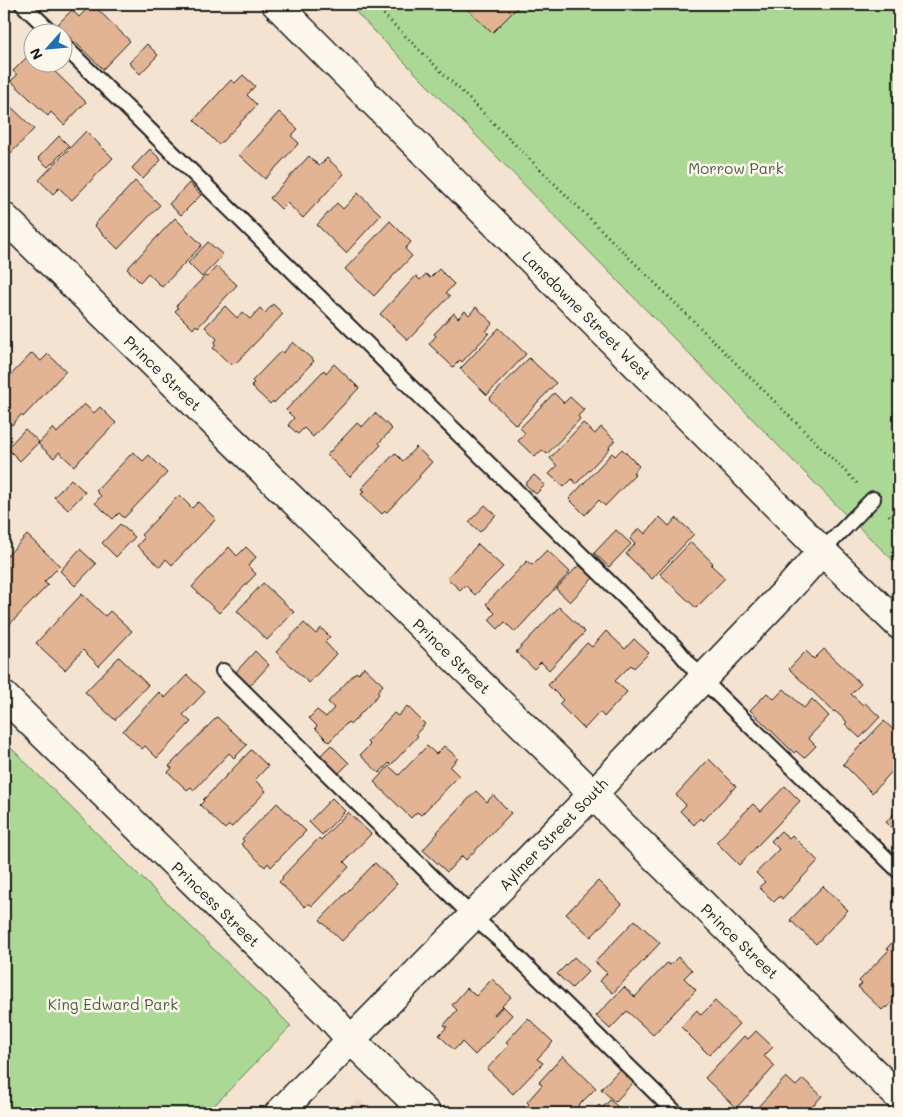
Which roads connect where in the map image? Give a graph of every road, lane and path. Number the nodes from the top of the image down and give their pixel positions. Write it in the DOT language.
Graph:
graph roads {
  1 [pos="22,4"];
  2 [pos="276,4"];
  3 [pos="373,4"];
  4 [pos="41,22"];
  5 [pos="72,54"];
  6 [pos="4,217"];
  7 [pos="873,499"];
  8 [pos="899,525"];
  9 [pos="822,551"];
  10 [pos="899,626"];
  11 [pos="223,670"];
  12 [pos="702,679"];
  13 [pos="4,696"];
  14 [pos="593,794"];
  15 [pos="899,871"];
  16 [pos="472,916"];
  17 [pos="352,1040"];
  18 [pos="899,1097"];
  19 [pos="279,1113"];
  20 [pos="426,1113"];
  21 [pos="676,1113"];
  1 -- 4 [label="lane"];
  2 -- 9 [label="street, Lansdowne Street West"];
  3 -- 7 [label="path"];
  5 -- 12 [label="lane"];
  6 -- 14 [label="street, Prince Street"];
  7 -- 8 [label="path"];
  7 -- 9 [label="lane"];
  9 -- 10 [label="street, Lansdowne Street West"];
  9 -- 12 [label="street, Aylmer Street South"];
  11 -- 16 [label="lane"];
  12 -- 14 [label="street, Aylmer Street South"];
  12 -- 15 [label="lane"];
  13 -- 17 [label="street, Princess Street"];
  14 -- 16 [label="street, Aylmer Street South"];
  14 -- 18 [label="street, Prince Street"];
  16 -- 17 [label="street, Aylmer Street South"];
  16 -- 21 [label="lane"];
  17 -- 19 [label="street, Aylmer Street South"];
  17 -- 20 [label="street, Princess Street"];
}
